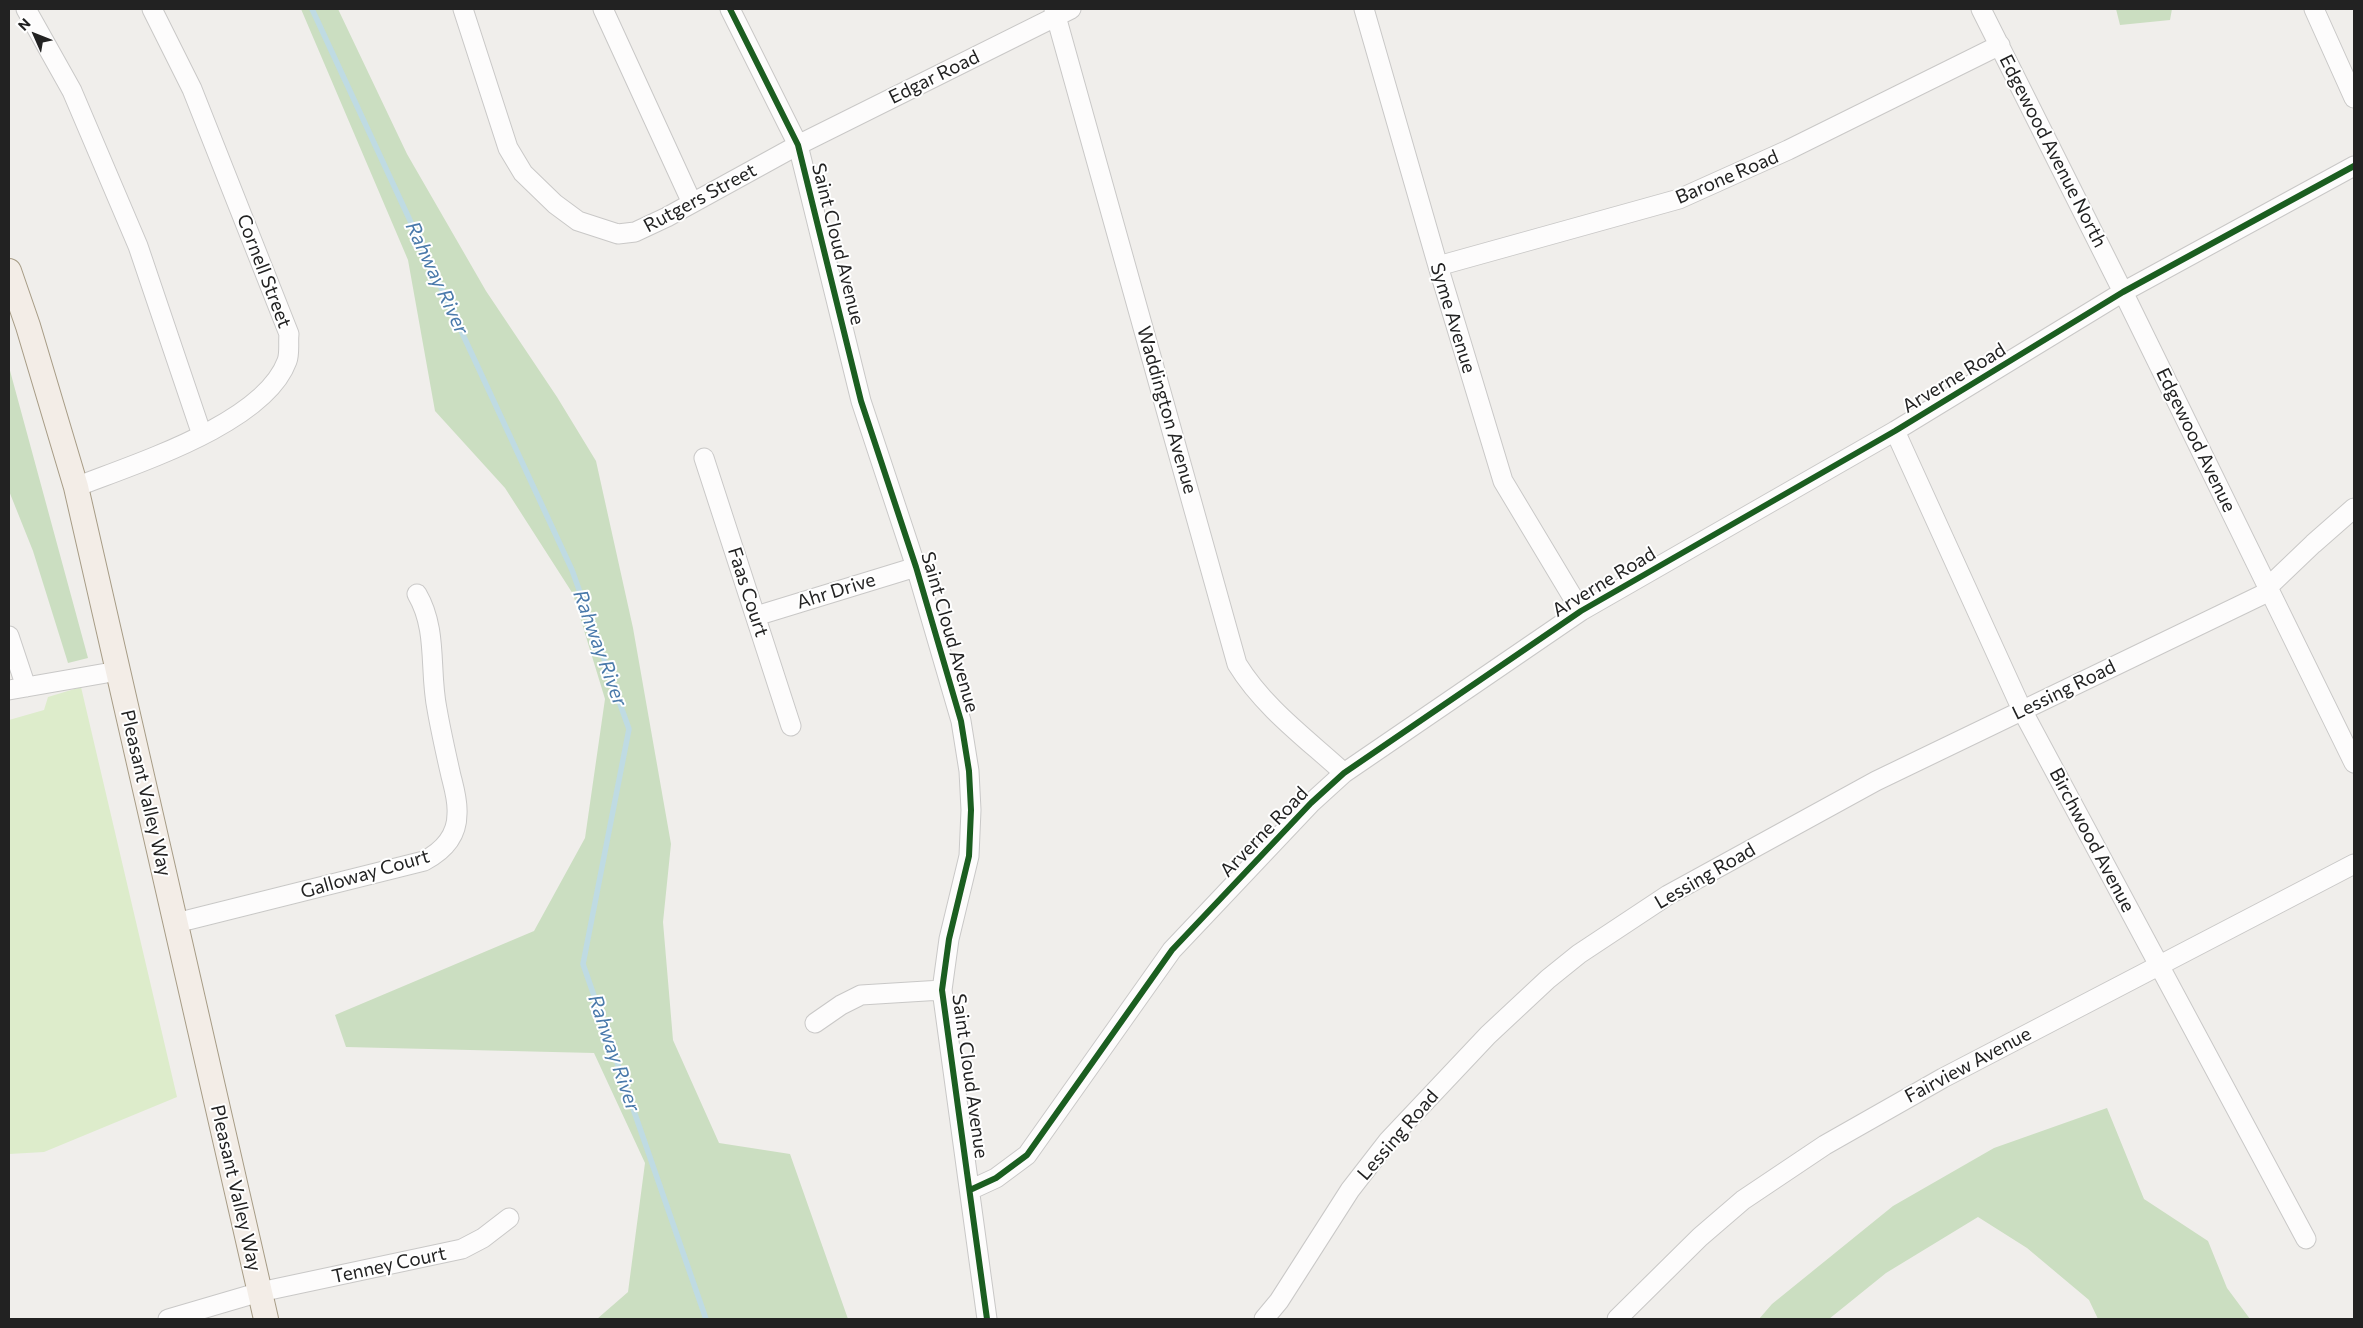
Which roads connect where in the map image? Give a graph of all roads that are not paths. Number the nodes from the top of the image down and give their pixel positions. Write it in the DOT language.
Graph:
graph roads {
  1 [pos="26,9"];
  2 [pos="152,9"];
  3 [pos="463,9"];
  4 [pos="603,9"];
  5 [pos="730,9"];
  6 [pos="1364,9"];
  7 [pos="1982,9"];
  8 [pos="2314,9"];
  9 [pos="1061,11"];
  10 [pos="2000,45"];
  11 [pos="2354,98"];
  12 [pos="798,145"];
  13 [pos="2354,166"];
  14 [pos="692,203"];
  15 [pos="1438,266"];
  16 [pos="9,271"];
  17 [pos="2124,292"];
  18 [pos="1895,431"];
  19 [pos="202,435"];
  20 [pos="704,458"];
  21 [pos="76,486"];
  22 [pos="2354,508"];
  23 [pos="916,567"];
  24 [pos="2269,589"];
  25 [pos="417,594"];
  26 [pos="1581,611"];
  27 [pos="756,616"];
  28 [pos="9,636"];
  29 [pos="118,671"];
  30 [pos="18,689"];
  31 [pos="2022,710"];
  32 [pos="791,726"];
  33 [pos="2354,763"];
  34 [pos="1344,774"];
  35 [pos="2354,864"];
  36 [pos="176,924"];
  37 [pos="2159,965"];
  38 [pos="942,990"];
  39 [pos="815,1023"];
  40 [pos="970,1190"];
  41 [pos="509,1218"];
  42 [pos="2306,1239"];
  43 [pos="260,1292"];
  44 [pos="168,1319"];
  45 [pos="266,1319"];
  46 [pos="987,1319"];
  47 [pos="1264,1319"];
  48 [pos="1617,1319"];
  1 -- 19 [label="street"];
  2 -- 19 [label="street, Cornell Street"];
  3 -- 14 [label="street, Rutgers Street"];
  4 -- 14 [label="street"];
  5 -- 12 [label="street, Saint Cloud Avenue"];
  6 -- 15 [label="street, Syme Avenue"];
  7 -- 10 [label="street, Edgewood Avenue North"];
  8 -- 11 [label="street"];
  9 -- 12 [label="street, Edgar Road"];
  9 -- 34 [label="street, Waddington Avenue"];
  10 -- 15 [label="street, Barone Road"];
  10 -- 17 [label="street, Edgewood Avenue North"];
  12 -- 14 [label="street, Rutgers Street"];
  12 -- 23 [label="street, Saint Cloud Avenue"];
  13 -- 17 [label="street, Arverne Road"];
  15 -- 26 [label="street, Syme Avenue"];
  16 -- 21 [label="main road, Pleasant Valley Way"];
  17 -- 18 [label="street, Arverne Road"];
  17 -- 24 [label="street, Edgewood Avenue"];
  18 -- 26 [label="street, Arverne Road"];
  18 -- 31 [label="street, Birchwood Avenue"];
  19 -- 21 [label="street, Cornell Street"];
  20 -- 27 [label="street, Faas Court"];
  21 -- 29 [label="main road, Pleasant Valley Way"];
  22 -- 24 [label="street, Lessing Road"];
  23 -- 27 [label="street, Ahr Drive"];
  23 -- 38 [label="street, Saint Cloud Avenue"];
  24 -- 31 [label="street, Lessing Road"];
  24 -- 33 [label="street, Edgewood Avenue"];
  25 -- 36 [label="street, Galloway Court"];
  26 -- 34 [label="street, Arverne Road"];
  27 -- 32 [label="street, Faas Court"];
  28 -- 30 [label="street"];
  29 -- 30 [label="street"];
  29 -- 36 [label="main road, Pleasant Valley Way"];
  31 -- 37 [label="street, Birchwood Avenue"];
  31 -- 47 [label="street, Lessing Road"];
  34 -- 40 [label="street, Arverne Road"];
  35 -- 37 [label="street, Fairview Avenue"];
  36 -- 43 [label="main road, Pleasant Valley Way"];
  37 -- 42 [label="street, Birchwood Avenue"];
  37 -- 48 [label="street, Fairview Avenue"];
  38 -- 39 [label="street"];
  38 -- 40 [label="street, Saint Cloud Avenue"];
  40 -- 46 [label="street, Saint Cloud Avenue"];
  41 -- 43 [label="street, Tenney Court"];
  43 -- 44 [label="street, Tenney Court"];
  43 -- 45 [label="main road, Pleasant Valley Way"];
}
